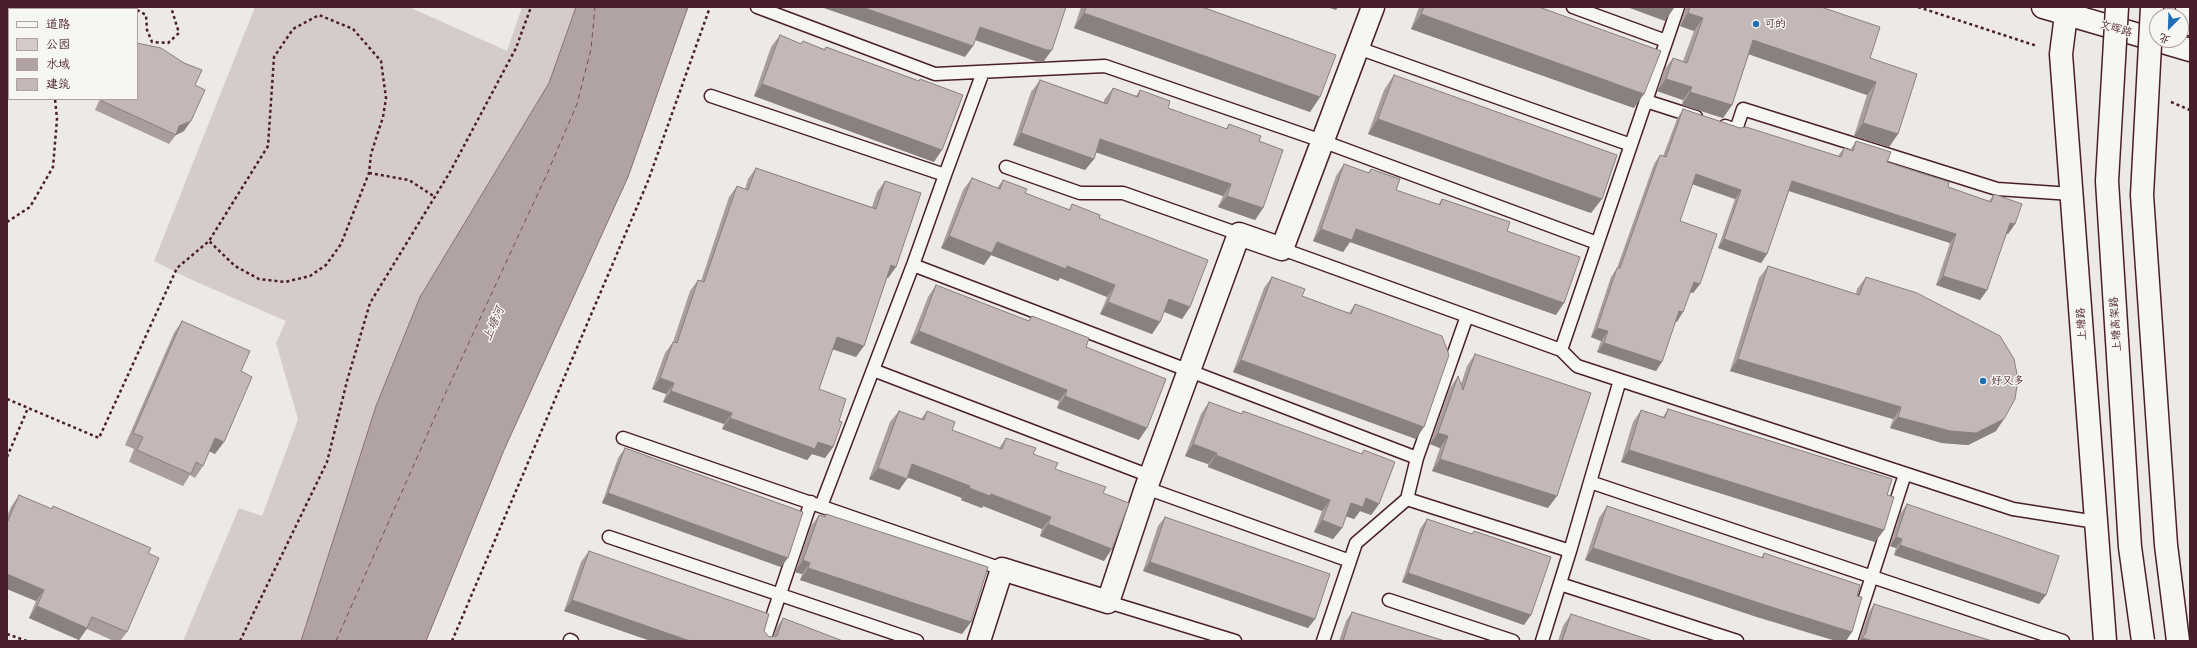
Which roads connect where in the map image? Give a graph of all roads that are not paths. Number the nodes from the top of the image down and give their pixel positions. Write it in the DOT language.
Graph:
graph roads {
  1 [pos="757,7"];
  2 [pos="1373,7"];
  3 [pos="1573,7"];
  4 [pos="1678,7"];
  5 [pos="2043,7"];
  6 [pos="2117,7"];
  7 [pos="2152,7"];
  8 [pos="2187,7"];
  9 [pos="2067,11"];
  10 [pos="2190,24"];
  11 [pos="1666,41"];
  12 [pos="1358,48"];
  13 [pos="2190,50"];
  14 [pos="983,72"];
  15 [pos="711,96"];
  16 [pos="1646,101"];
  17 [pos="1322,141"];
  18 [pos="1631,145"];
  19 [pos="1006,167"];
  20 [pos="945,175"];
  21 [pos="2072,194"];
  22 [pos="1239,234"];
  23 [pos="1597,243"];
  24 [pos="1282,249"];
  25 [pos="913,265"];
  26 [pos="1467,316"];
  27 [pos="1561,350"];
  28 [pos="873,370"];
  29 [pos="1189,372"];
  30 [pos="1620,380"];
  31 [pos="623,438"];
  32 [pos="1417,458"];
  33 [pos="1905,474"];
  34 [pos="1148,482"];
  35 [pos="1590,482"];
  36 [pos="1407,499"];
  37 [pos="816,504"];
  38 [pos="2096,522"];
  39 [pos="609,537"];
  40 [pos="1570,551"];
  41 [pos="1350,561"];
  42 [pos="1002,569"];
  43 [pos="1872,577"];
  44 [pos="1560,584"];
  45 [pos="780,594"];
  46 [pos="1389,600"];
  47 [pos="1108,602"];
  48 [pos="764,641"];
  49 [pos="917,641"];
  50 [pos="979,641"];
  51 [pos="1235,641"];
  52 [pos="1323,641"];
  53 [pos="1513,641"];
  54 [pos="1542,641"];
  55 [pos="1736,641"];
  56 [pos="1851,641"];
  57 [pos="2062,641"];
  58 [pos="2105,641"];
  59 [pos="2143,641"];
  60 [pos="2178,641"];
  1 -- 14 [label="lane"];
  2 -- 12 [label="main road"];
  3 -- 11 [label="lane"];
  4 -- 11 [label="lane"];
  5 -- 9 [label="main road, 文晖路"];
  6 -- 59 [label="main road, 上塘高架路, bridge"];
  7 -- 60 [label="main road, bridge"];
  8 -- 10 [label="main road"];
  9 -- 13 [label="main road, 文晖路"];
  9 -- 21 [label="main road, 上塘路"];
  11 -- 16 [label="lane"];
  12 -- 17 [label="main road"];
  12 -- 18 [label="lane"];
  14 -- 17 [label="lane"];
  14 -- 20 [label="lane"];
  15 -- 20 [label="lane"];
  16 -- 18 [label="lane"];
  16 -- 21 [label="lane"];
  17 -- 23 [label="lane"];
  17 -- 24 [label="main road"];
  18 -- 23 [label="lane"];
  19 -- 22 [label="lane"];
  20 -- 25 [label="lane"];
  21 -- 38 [label="main road, 上塘路"];
  22 -- 24 [label="main road"];
  22 -- 29 [label="main road"];
  23 -- 27 [label="lane"];
  24 -- 26 [label="lane"];
  25 -- 28 [label="lane"];
  25 -- 29 [label="lane"];
  26 -- 27 [label="lane"];
  26 -- 32 [label="lane"];
  27 -- 30 [label="lane"];
  28 -- 34 [label="lane"];
  28 -- 37 [label="lane"];
  29 -- 32 [label="lane"];
  29 -- 34 [label="main road"];
  30 -- 33 [label="lane"];
  30 -- 35 [label="lane"];
  31 -- 37 [label="lane"];
  32 -- 36 [label="lane"];
  33 -- 38 [label="lane"];
  33 -- 43 [label="lane"];
  34 -- 41 [label="lane"];
  34 -- 47 [label="main road"];
  35 -- 40 [label="lane"];
  35 -- 43 [label="lane"];
  36 -- 40 [label="lane"];
  36 -- 41 [label="lane"];
  37 -- 42 [label="lane"];
  37 -- 45 [label="lane"];
  38 -- 58 [label="main road, 上塘路"];
  39 -- 45 [label="lane"];
  40 -- 44 [label="lane"];
  41 -- 52 [label="lane"];
  42 -- 47 [label="main road"];
  42 -- 50 [label="main road"];
  43 -- 56 [label="lane"];
  43 -- 57 [label="lane"];
  44 -- 54 [label="lane"];
  44 -- 55 [label="lane"];
  45 -- 48 [label="lane"];
  45 -- 49 [label="lane"];
  46 -- 53 [label="lane"];
  47 -- 51 [label="lane"];
}
